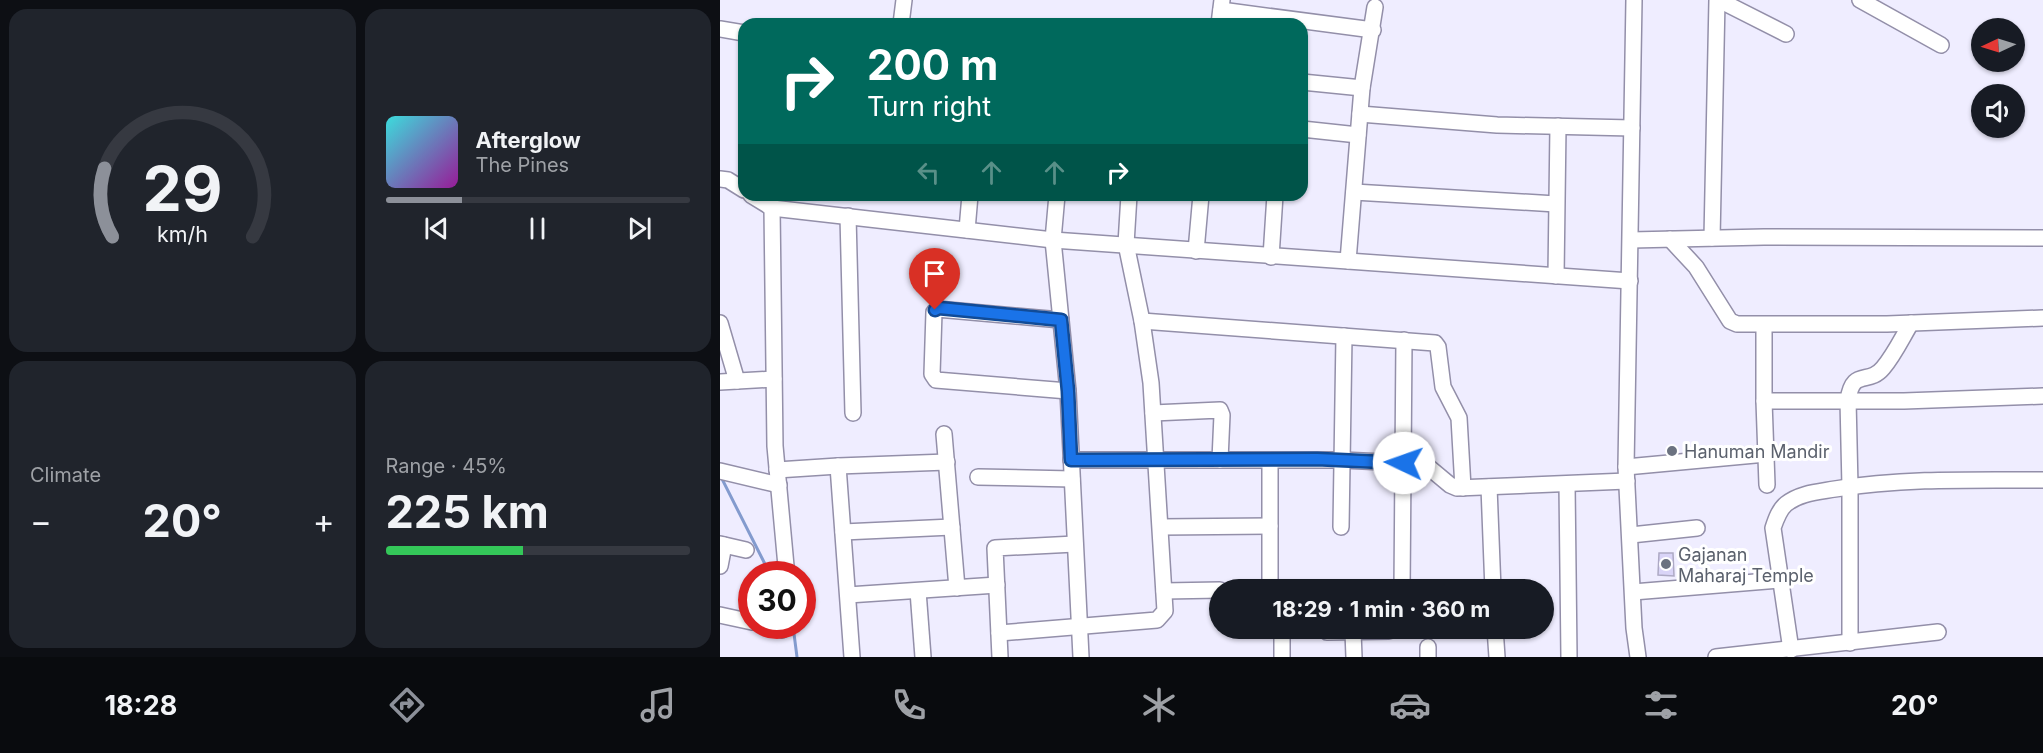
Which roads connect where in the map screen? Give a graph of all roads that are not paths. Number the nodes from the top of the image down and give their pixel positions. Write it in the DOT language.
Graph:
graph roads {
  1 [pos="904,0"];
  2 [pos="1634,0"];
  3 [pos="1718,0"];
  4 [pos="1860,0"];
  5 [pos="1375,7"];
  6 [pos="1221,11"];
  7 [pos="902,18"];
  8 [pos="1277,18"];
  9 [pos="1308,22"];
  10 [pos="720,29"];
  11 [pos="1373,30"];
  12 [pos="738,32"];
  13 [pos="1786,34"];
  14 [pos="1941,45"];
  15 [pos="1308,82"];
  16 [pos="1362,88"];
  17 [pos="1360,114"];
  18 [pos="1558,126"];
  19 [pos="1632,128"];
  20 [pos="1308,130"];
  21 [pos="1358,135"];
  22 [pos="720,179"];
  23 [pos="738,186"];
  24 [pos="1354,192"];
  25 [pos="761,201"];
  26 [pos="969,201"];
  27 [pos="1056,201"];
  28 [pos="1129,201"];
  29 [pos="1200,201"];
  30 [pos="1275,201"];
  31 [pos="1556,204"];
  32 [pos="772,208"];
  33 [pos="848,216"];
  34 [pos="967,230"];
  35 [pos="1712,238"];
  36 [pos="2043,238"];
  37 [pos="1670,239"];
  38 [pos="1053,240"];
  39 [pos="1631,240"];
  40 [pos="1126,244"];
  41 [pos="1196,250"];
  42 [pos="1271,257"];
  43 [pos="1348,261"];
  44 [pos="1556,276"];
  45 [pos="1630,281"];
  46 [pos="2043,318"];
  47 [pos="1061,320"];
  48 [pos="1142,321"];
  49 [pos="720,322"];
  50 [pos="1911,323"];
  51 [pos="1764,325"];
  52 [pos="1344,336"];
  53 [pos="1404,340"];
  54 [pos="774,379"];
  55 [pos="737,381"];
  56 [pos="720,382"];
  57 [pos="1068,391"];
  58 [pos="2043,396"];
  59 [pos="1848,400"];
  60 [pos="1764,401"];
  61 [pos="1153,412"];
  62 [pos="853,413"];
  63 [pos="944,434"];
  64 [pos="1766,454"];
  65 [pos="1071,460"];
  66 [pos="1156,460"];
  67 [pos="1220,460"];
  68 [pos="1270,460"];
  69 [pos="1342,460"];
  70 [pos="947,462"];
  71 [pos="1404,463"];
  72 [pos="838,466"];
  73 [pos="720,471"];
  74 [pos="1627,474"];
  75 [pos="978,477"];
  76 [pos="778,478"];
  77 [pos="1072,479"];
  78 [pos="2043,480"];
  79 [pos="1567,484"];
  80 [pos="1767,486"];
  81 [pos="1489,487"];
  82 [pos="1850,487"];
  83 [pos="1463,488"];
  84 [pos="1270,526"];
  85 [pos="1341,526"];
  86 [pos="952,527"];
  87 [pos="1161,527"];
  88 [pos="1697,528"];
  89 [pos="843,532"];
  90 [pos="1630,534"];
  91 [pos="1075,544"];
  92 [pos="722,545"];
  93 [pos="746,550"];
  94 [pos="786,561"];
  95 [pos="720,566"];
  96 [pos="1270,579"];
  97 [pos="1402,579"];
  98 [pos="1493,579"];
  99 [pos="1780,580"];
  100 [pos="997,585"];
  101 [pos="957,588"];
  102 [pos="1209,590"];
  103 [pos="918,591"];
  104 [pos="1164,591"];
  105 [pos="1632,592"];
  106 [pos="848,596"];
  107 [pos="720,615"];
  108 [pos="738,619"];
  109 [pos="1080,628"];
  110 [pos="1938,632"];
  111 [pos="999,633"];
  112 [pos="1282,639"];
  113 [pos="1353,639"];
  114 [pos="1496,639"];
  115 [pos="1850,643"];
  116 [pos="1791,650"];
  117 [pos="1726,656"];
  118 [pos="852,657"];
  119 [pos="923,657"];
  120 [pos="1000,657"];
  121 [pos="1081,657"];
  122 [pos="1282,657"];
  123 [pos="1354,657"];
  124 [pos="1497,657"];
  125 [pos="1569,657"];
  126 [pos="1638,657"];
  1 -- 7 [label="street"];
  2 -- 19 [label="street"];
  3 -- 13 [label="street"];
  3 -- 35 [label="street"];
  4 -- 14 [label="street"];
  5 -- 11 [label="street"];
  6 -- 8 [label="street"];
  9 -- 11 [label="street"];
  10 -- 12 [label="street"];
  11 -- 16 [label="street"];
  15 -- 16 [label="street"];
  16 -- 17 [label="street"];
  17 -- 18 [label="street"];
  17 -- 21 [label="street"];
  18 -- 19 [label="street"];
  18 -- 31 [label="street"];
  19 -- 39 [label="street"];
  20 -- 21 [label="street"];
  21 -- 24 [label="street"];
  22 -- 23 [label="street"];
  24 -- 31 [label="street"];
  24 -- 43 [label="street"];
  25 -- 32 [label="street"];
  26 -- 34 [label="street"];
  27 -- 38 [label="street"];
  28 -- 40 [label="street"];
  29 -- 41 [label="street"];
  30 -- 42 [label="street"];
  31 -- 44 [label="street"];
  32 -- 33 [label="street"];
  32 -- 54 [label="street"];
  33 -- 34 [label="street"];
  33 -- 62 [label="street"];
  34 -- 38 [label="street"];
  35 -- 36 [label="street"];
  35 -- 37 [label="street"];
  37 -- 39 [label="street"];
  37 -- 51 [label="street"];
  38 -- 40 [label="street"];
  38 -- 47 [label="street"];
  39 -- 45 [label="street"];
  40 -- 41 [label="street"];
  40 -- 48 [label="street"];
  41 -- 42 [label="street"];
  42 -- 43 [label="street"];
  43 -- 44 [label="street"];
  44 -- 45 [label="street"];
  45 -- 74 [label="street"];
  46 -- 50 [label="street"];
  47 -- 57 [label="street"];
  47 -- 57 [label="street"];
  48 -- 52 [label="street"];
  48 -- 61 [label="street"];
  49 -- 55 [label="street"];
  50 -- 51 [label="street"];
  50 -- 59 [label="street"];
  51 -- 60 [label="street"];
  52 -- 53 [label="street"];
  52 -- 69 [label="street"];
  53 -- 71 [label="street"];
  53 -- 83 [label="street"];
  54 -- 55 [label="street"];
  54 -- 76 [label="street"];
  55 -- 56 [label="street"];
  57 -- 65 [label="street"];
  58 -- 59 [label="street"];
  59 -- 60 [label="street"];
  59 -- 82 [label="street"];
  60 -- 64 [label="street"];
  61 -- 66 [label="street"];
  61 -- 67 [label="street"];
  63 -- 70 [label="street"];
  64 -- 74 [label="street"];
  64 -- 80 [label="street"];
  65 -- 66 [label="street"];
  65 -- 77 [label="street"];
  66 -- 67 [label="street"];
  66 -- 87 [label="street"];
  67 -- 68 [label="street"];
  68 -- 69 [label="street"];
  68 -- 84 [label="street"];
  69 -- 71 [label="street"];
  69 -- 85 [label="street"];
  70 -- 72 [label="street"];
  70 -- 86 [label="street"];
  71 -- 83 [label="street"];
  71 -- 97 [label="street"];
  72 -- 76 [label="street"];
  72 -- 89 [label="street"];
  73 -- 76 [label="street"];
  74 -- 79 [label="street"];
  74 -- 90 [label="street"];
  75 -- 77 [label="street"];
  76 -- 94 [label="street"];
  77 -- 91 [label="street"];
  78 -- 82 [label="street"];
  79 -- 81 [label="street"];
  79 -- 125 [label="street"];
  81 -- 83 [label="street"];
  81 -- 98 [label="street"];
  82 -- 99 [label="street"];
  82 -- 115 [label="street"];
  84 -- 87 [label="street"];
  84 -- 96 [label="street"];
  86 -- 89 [label="street"];
  86 -- 101 [label="street"];
  87 -- 104 [label="street"];
  88 -- 90 [label="street"];
  89 -- 106 [label="street"];
  90 -- 105 [label="street"];
  91 -- 100 [label="street"];
  91 -- 109 [label="street"];
  92 -- 93 [label="street"];
  92 -- 95 [label="street"];
  99 -- 105 [label="street"];
  99 -- 116 [label="street"];
  100 -- 101 [label="street"];
  100 -- 111 [label="street"];
  101 -- 103 [label="street"];
  102 -- 104 [label="street"];
  103 -- 106 [label="street"];
  103 -- 119 [label="street"];
  104 -- 109 [label="street"];
  105 -- 126 [label="street"];
  106 -- 118 [label="street"];
  107 -- 108 [label="street"];
  109 -- 111 [label="street"];
  109 -- 121 [label="street"];
  110 -- 115 [label="street"];
  111 -- 120 [label="street"];
  112 -- 122 [label="street"];
  113 -- 123 [label="street"];
  114 -- 124 [label="street"];
  115 -- 116 [label="street"];
  116 -- 117 [label="street"];
}
